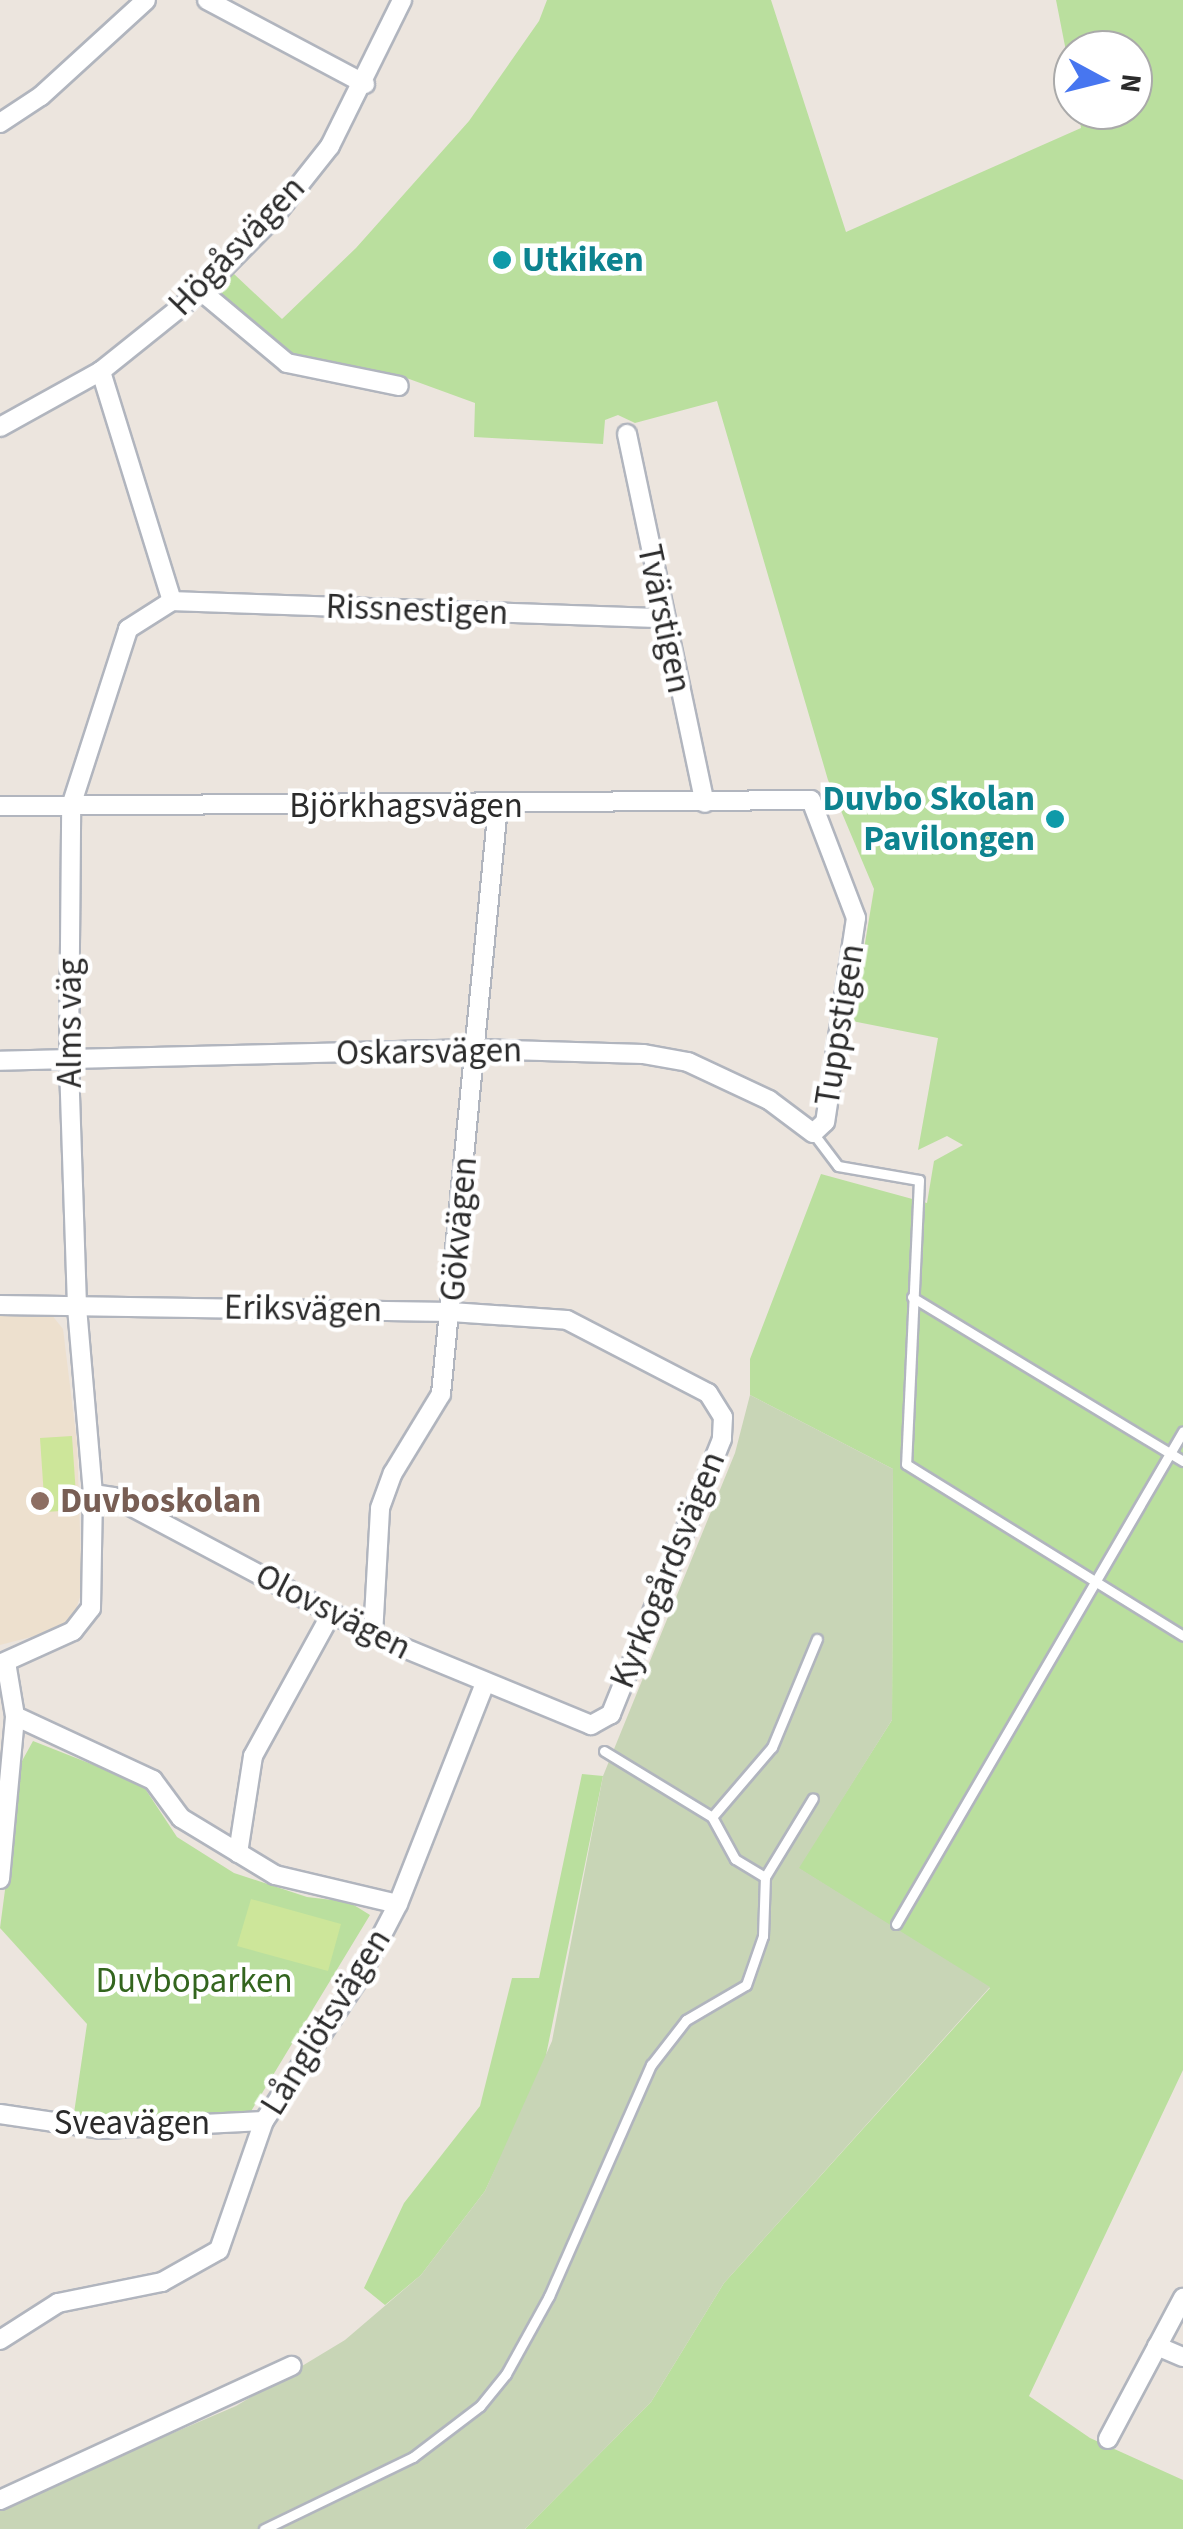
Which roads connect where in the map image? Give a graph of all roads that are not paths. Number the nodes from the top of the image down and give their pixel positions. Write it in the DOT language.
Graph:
graph roads {
  1 [pos="146,0"];
  2 [pos="207,0"];
  3 [pos="402,0"];
  4 [pos="365,84"];
  5 [pos="0,123"];
  6 [pos="201,291"];
  7 [pos="101,371"];
  8 [pos="399,386"];
  9 [pos="0,427"];
  10 [pos="627,434"];
  11 [pos="172,601"];
  12 [pos="662,618"];
  13 [pos="811,800"];
  14 [pos="705,803"];
  15 [pos="0,806"];
  16 [pos="71,806"];
  17 [pos="498,806"];
  18 [pos="476,1049"];
  19 [pos="70,1059"];
  20 [pos="0,1061"];
  21 [pos="814,1133"];
  22 [pos="912,1297"];
  23 [pos="0,1306"];
  24 [pos="77,1306"];
  25 [pos="452,1312"];
  26 [pos="708,1394"];
  27 [pos="1183,1431"];
  28 [pos="1170,1453"];
  29 [pos="1183,1461"];
  30 [pos="93,1494"];
  31 [pos="1095,1581"];
  32 [pos="331,1614"];
  33 [pos="373,1636"];
  34 [pos="1183,1636"];
  35 [pos="816,1639"];
  36 [pos="3,1663"];
  37 [pos="485,1683"];
  38 [pos="15,1716"];
  39 [pos="578,1720"];
  40 [pos="604,1751"];
  41 [pos="812,1798"];
  42 [pos="712,1818"];
  43 [pos="238,1853"];
  44 [pos="764,1877"];
  45 [pos="0,1879"];
  46 [pos="398,1904"];
  47 [pos="896,1924"];
  48 [pos="0,2114"];
  49 [pos="264,2122"];
  50 [pos="1183,2299"];
  51 [pos="0,2340"];
  52 [pos="1157,2346"];
  53 [pos="1183,2357"];
  54 [pos="292,2366"];
  55 [pos="1108,2439"];
  56 [pos="0,2500"];
  57 [pos="264,2529"];
  1 -- 5 [label="street"];
  2 -- 4 [label="street"];
  3 -- 4 [label="street, Högåsvägen"];
  4 -- 6 [label="street, Högåsvägen"];
  6 -- 7 [label="street, Högåsvägen"];
  6 -- 8 [label="street"];
  7 -- 9 [label="street, Högåsvägen"];
  7 -- 11 [label="street"];
  10 -- 12 [label="street, Tvärstigen"];
  11 -- 12 [label="street, Rissnestigen"];
  11 -- 16 [label="street, Alms väg"];
  12 -- 14 [label="street, Tvärstigen"];
  13 -- 14 [label="street, Björkhagsvägen"];
  13 -- 21 [label="street, Tuppstigen"];
  14 -- 17 [label="street, Björkhagsvägen"];
  15 -- 16 [label="street, Björkhagsvägen"];
  16 -- 17 [label="street, Björkhagsvägen"];
  16 -- 19 [label="street, Alms väg"];
  17 -- 18 [label="street, Gökvägen"];
  18 -- 19 [label="street, Oskarsvägen"];
  18 -- 21 [label="street, Oskarsvägen"];
  18 -- 25 [label="street, Gökvägen"];
  19 -- 20 [label="street, Oskarsvägen"];
  19 -- 24 [label="street, Alms väg"];
  21 -- 22 [label="lane, Oskarsvägen"];
  22 -- 28 [label="lane"];
  22 -- 31 [label="lane"];
  23 -- 24 [label="street, Eriksvägen"];
  24 -- 25 [label="street, Eriksvägen"];
  24 -- 30 [label="street, Alms väg"];
  25 -- 26 [label="street, Eriksvägen"];
  25 -- 33 [label="street, Gökvägen"];
  26 -- 39 [label="street, Kyrkogårdsvägen"];
  27 -- 28 [label="lane"];
  28 -- 29 [label="lane"];
  28 -- 31 [label="lane"];
  30 -- 32 [label="street, Olovsvägen"];
  30 -- 36 [label="street, Alms väg"];
  31 -- 34 [label="lane"];
  31 -- 47 [label="lane"];
  32 -- 33 [label="street, Olovsvägen"];
  32 -- 43 [label="street"];
  33 -- 37 [label="street, Olovsvägen"];
  35 -- 42 [label="lane"];
  36 -- 38 [label="street"];
  37 -- 39 [label="street, Olovsvägen"];
  37 -- 46 [label="street, Långlötsvägen"];
  38 -- 43 [label="street"];
  38 -- 45 [label="street"];
  40 -- 42 [label="lane"];
  41 -- 44 [label="lane"];
  42 -- 44 [label="lane"];
  43 -- 46 [label="street"];
  44 -- 57 [label="lane"];
  46 -- 49 [label="street, Långlötsvägen"];
  48 -- 49 [label="street, Sveavägen"];
  49 -- 51 [label="street, Långlötsvägen"];
  50 -- 52 [label="street"];
  52 -- 53 [label="street"];
  52 -- 55 [label="street"];
  54 -- 56 [label="street"];
}
